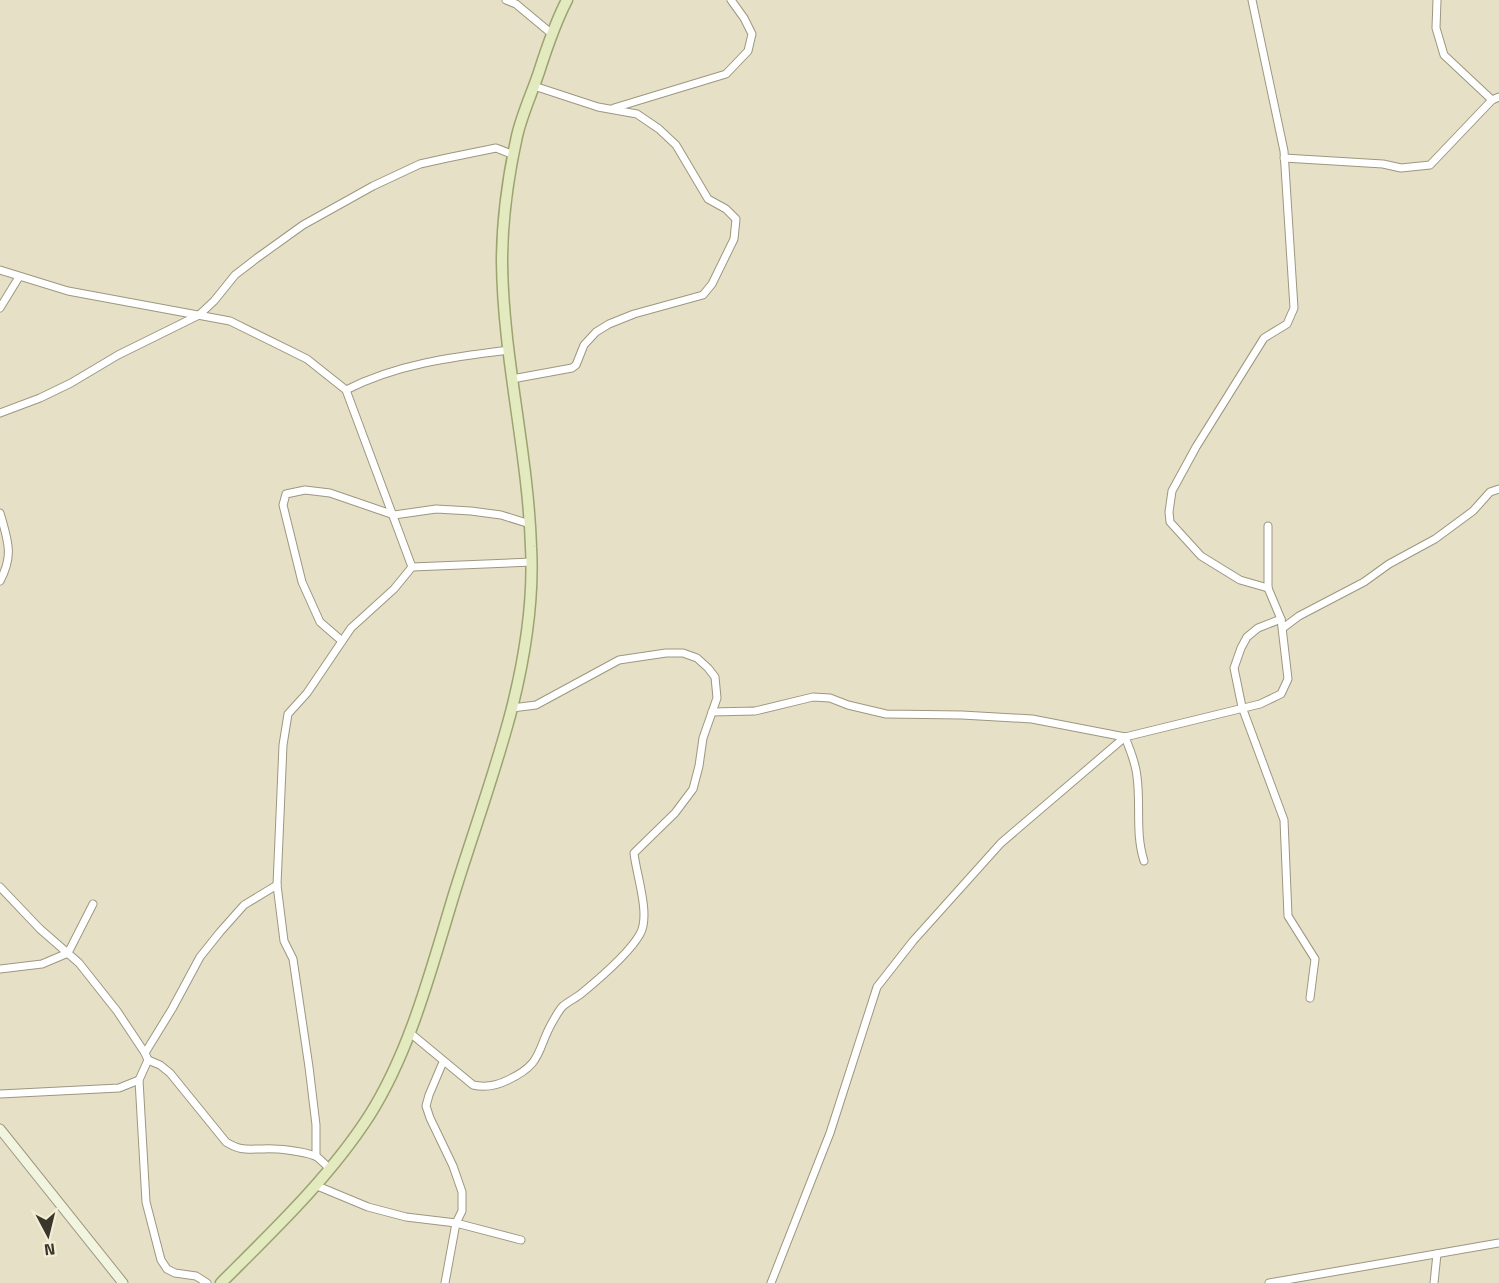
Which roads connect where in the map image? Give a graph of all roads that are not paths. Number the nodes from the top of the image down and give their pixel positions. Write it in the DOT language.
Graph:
graph roads {
  1 [pos="506,0"];
  2 [pos="567,0"];
  3 [pos="731,0"];
  4 [pos="1252,0"];
  5 [pos="1437,0"];
  6 [pos="552,34"];
  7 [pos="534,86"];
  8 [pos="1496,98"];
  9 [pos="612,108"];
  10 [pos="514,155"];
  11 [pos="1284,158"];
  12 [pos="0,270"];
  13 [pos="19,277"];
  14 [pos="0,308"];
  15 [pos="199,315"];
  16 [pos="509,350"];
  17 [pos="512,379"];
  18 [pos="346,390"];
  19 [pos="0,413"];
  20 [pos="1499,489"];
  21 [pos="0,513"];
  22 [pos="394,515"];
  23 [pos="530,524"];
  24 [pos="1268,526"];
  25 [pos="532,562"];
  26 [pos="412,567"];
  27 [pos="0,581"];
  28 [pos="1268,588"];
  29 [pos="1281,619"];
  30 [pos="1282,628"];
  31 [pos="342,641"];
  32 [pos="1242,707"];
  33 [pos="512,708"];
  34 [pos="712,712"];
  35 [pos="1125,737"];
  36 [pos="1144,861"];
  37 [pos="276,885"];
  38 [pos="0,887"];
  39 [pos="93,904"];
  40 [pos="68,953"];
  41 [pos="0,969"];
  42 [pos="1310,998"];
  43 [pos="409,1032"];
  44 [pos="146,1056"];
  45 [pos="443,1062"];
  46 [pos="139,1080"];
  47 [pos="0,1094"];
  48 [pos="0,1129"];
  49 [pos="316,1156"];
  50 [pos="330,1169"];
  51 [pos="315,1185"];
  52 [pos="456,1223"];
  53 [pos="522,1240"];
  54 [pos="1499,1243"];
  55 [pos="1437,1254"];
  56 [pos="123,1283"];
  57 [pos="207,1283"];
  58 [pos="221,1283"];
  59 [pos="445,1283"];
  60 [pos="771,1283"];
  61 [pos="1269,1283"];
  62 [pos="1434,1283"];
  1 -- 6 [label="street"];
  2 -- 6 [label="main road"];
  3 -- 9 [label="street"];
  4 -- 11 [label="street"];
  5 -- 8 [label="street"];
  6 -- 7 [label="main road"];
  7 -- 9 [label="street"];
  7 -- 10 [label="main road"];
  8 -- 11 [label="street"];
  9 -- 17 [label="street"];
  10 -- 15 [label="street"];
  10 -- 16 [label="main road"];
  11 -- 28 [label="street"];
  12 -- 13 [label="street"];
  13 -- 14 [label="street"];
  13 -- 15 [label="street"];
  15 -- 18 [label="street"];
  15 -- 19 [label="street"];
  16 -- 17 [label="main road"];
  16 -- 18 [label="street"];
  17 -- 23 [label="main road"];
  18 -- 22 [label="street"];
  20 -- 30 [label="street"];
  21 -- 27 [label="street"];
  22 -- 23 [label="street"];
  22 -- 26 [label="street"];
  22 -- 31 [label="street"];
  23 -- 25 [label="main road"];
  24 -- 28 [label="street"];
  25 -- 26 [label="street"];
  25 -- 33 [label="main road"];
  26 -- 31 [label="street"];
  28 -- 29 [label="street"];
  29 -- 30 [label="street"];
  29 -- 32 [label="street"];
  30 -- 32 [label="street"];
  31 -- 37 [label="street"];
  32 -- 35 [label="street"];
  32 -- 42 [label="street"];
  33 -- 34 [label="street"];
  33 -- 43 [label="main road"];
  34 -- 35 [label="street"];
  34 -- 45 [label="street"];
  35 -- 36 [label="street"];
  35 -- 60 [label="street"];
  37 -- 44 [label="street"];
  37 -- 49 [label="street"];
  38 -- 40 [label="street"];
  39 -- 40 [label="street"];
  40 -- 41 [label="street"];
  40 -- 44 [label="street"];
  43 -- 45 [label="street"];
  43 -- 50 [label="main road"];
  44 -- 46 [label="street"];
  44 -- 49 [label="street"];
  45 -- 52 [label="street"];
  46 -- 47 [label="street"];
  46 -- 57 [label="street"];
  48 -- 56 [label="street"];
  49 -- 50 [label="street"];
  50 -- 51 [label="main road"];
  51 -- 52 [label="street"];
  51 -- 58 [label="main road"];
  52 -- 53 [label="street"];
  52 -- 59 [label="street"];
  54 -- 55 [label="street"];
  55 -- 61 [label="street"];
  55 -- 62 [label="street"];
}
